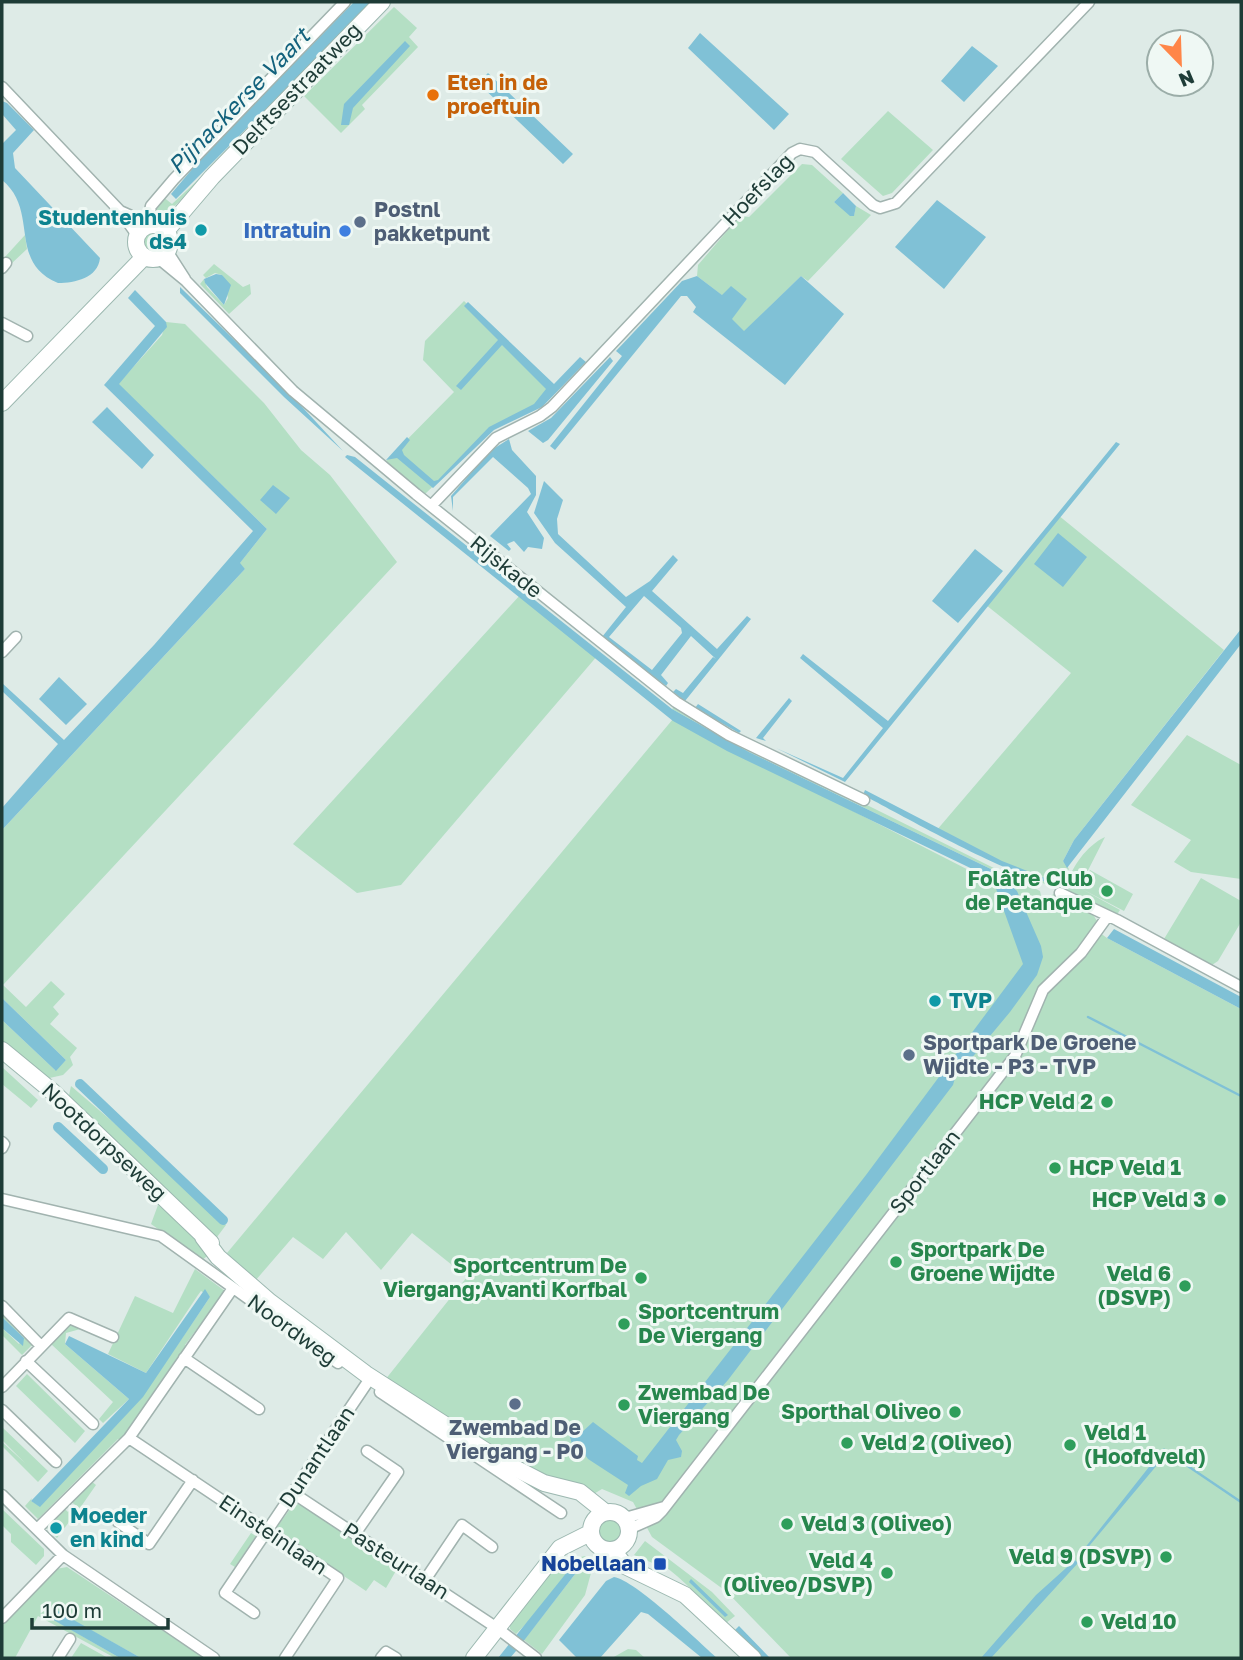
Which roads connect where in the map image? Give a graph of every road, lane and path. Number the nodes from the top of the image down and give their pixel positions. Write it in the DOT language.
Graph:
graph roads {
  1 [pos="345,2"];
  2 [pos="382,2"];
  3 [pos="1089,2"];
  4 [pos="2,87"];
  5 [pos="151,240"];
  6 [pos="2,323"];
  7 [pos="27,336"];
  8 [pos="2,403"];
  9 [pos="431,506"];
  10 [pos="16,637"];
  11 [pos="2,652"];
  12 [pos="864,800"];
  13 [pos="1060,894"];
  14 [pos="1107,917"];
  15 [pos="1241,987"];
  16 [pos="2,1050"];
  17 [pos="2,1142"];
  18 [pos="2,1148"];
  19 [pos="2,1199"];
  20 [pos="236,1271"];
  21 [pos="233,1288"];
  22 [pos="2,1306"];
  23 [pos="113,1337"];
  24 [pos="41,1346"];
  25 [pos="184,1358"];
  26 [pos="26,1361"];
  27 [pos="367,1383"];
  28 [pos="2,1387"];
  29 [pos="259,1409"];
  30 [pos="2,1410"];
  31 [pos="93,1424"];
  32 [pos="129,1438"];
  33 [pos="367,1451"];
  34 [pos="56,1462"];
  35 [pos="193,1480"];
  36 [pos="293,1493"];
  37 [pos="2,1495"];
  38 [pos="561,1513"];
  39 [pos="118,1522"];
  40 [pos="627,1523"];
  41 [pos="596,1526"];
  42 [pos="37,1529"];
  43 [pos="267,1530"];
  44 [pos="355,1534"];
  45 [pos="492,1547"];
  46 [pos="618,1547"];
  47 [pos="63,1555"];
  48 [pos="425,1580"];
  49 [pos="254,1613"];
  50 [pos="2,1618"];
  51 [pos="501,1631"];
  52 [pos="70,1639"];
  53 [pos="58,1658"];
  54 [pos="214,1658"];
  55 [pos="285,1658"];
  56 [pos="381,1658"];
  57 [pos="396,1658"];
  58 [pos="474,1658"];
  59 [pos="536,1658"];
  60 [pos="753,1658"];
  1 -- 5 [label="street, Delftsestraatweg"];
  2 -- 5 [label="main road, Delftsestraatweg"];
  3 -- 9 [label="street, Hoefslag"];
  4 -- 5 [label="street, Rijskade"];
  5 -- 8 [label="main road"];
  5 -- 9 [label="street, Rijskade"];
  6 -- 7 [label="street"];
  9 -- 12 [label="street, Rijskade"];
  10 -- 11 [label="street"];
  13 -- 14 [label="street"];
  14 -- 15 [label="street"];
  14 -- 40 [label="street, Sportlaan"];
  16 -- 20 [label="main road, Nootdorpseweg"];
  17 -- 18 [label="street"];
  19 -- 21 [label="street, Noordweg"];
  20 -- 41 [label="main road, Noordweg"];
  21 -- 25 [label="street"];
  21 -- 27 [label="street, Noordweg"];
  22 -- 24 [label="street"];
  23 -- 24 [label="street"];
  24 -- 26 [label="street"];
  25 -- 29 [label="street"];
  25 -- 32 [label="street"];
  26 -- 28 [label="street"];
  26 -- 31 [label="street"];
  27 -- 36 [label="street, Dunantlaan"];
  27 -- 38 [label="street, Noordweg"];
  30 -- 34 [label="street"];
  32 -- 35 [label="street, Einsteinlaan"];
  32 -- 42 [label="street"];
  33 -- 44 [label="street"];
  35 -- 39 [label="street"];
  35 -- 43 [label="street, Einsteinlaan"];
  36 -- 43 [label="street, Dunantlaan"];
  36 -- 44 [label="street, Pasteurlaan"];
  37 -- 42 [label="street"];
  40 -- 41 [label="main road"];
  40 -- 46 [label="main road"];
  41 -- 46 [label="main road"];
  41 -- 51 [label="main road"];
  42 -- 47 [label="street"];
  43 -- 49 [label="street, Dunantlaan"];
  43 -- 55 [label="street, Einsteinlaan"];
  44 -- 48 [label="street, Pasteurlaan"];
  45 -- 48 [label="street"];
  46 -- 60 [label="main road"];
  47 -- 50 [label="street"];
  47 -- 54 [label="street"];
  48 -- 51 [label="street, Pasteurlaan"];
  51 -- 58 [label="main road"];
  51 -- 59 [label="street, Pasteurlaan"];
  52 -- 53 [label="street"];
  56 -- 57 [label="street"];
}
